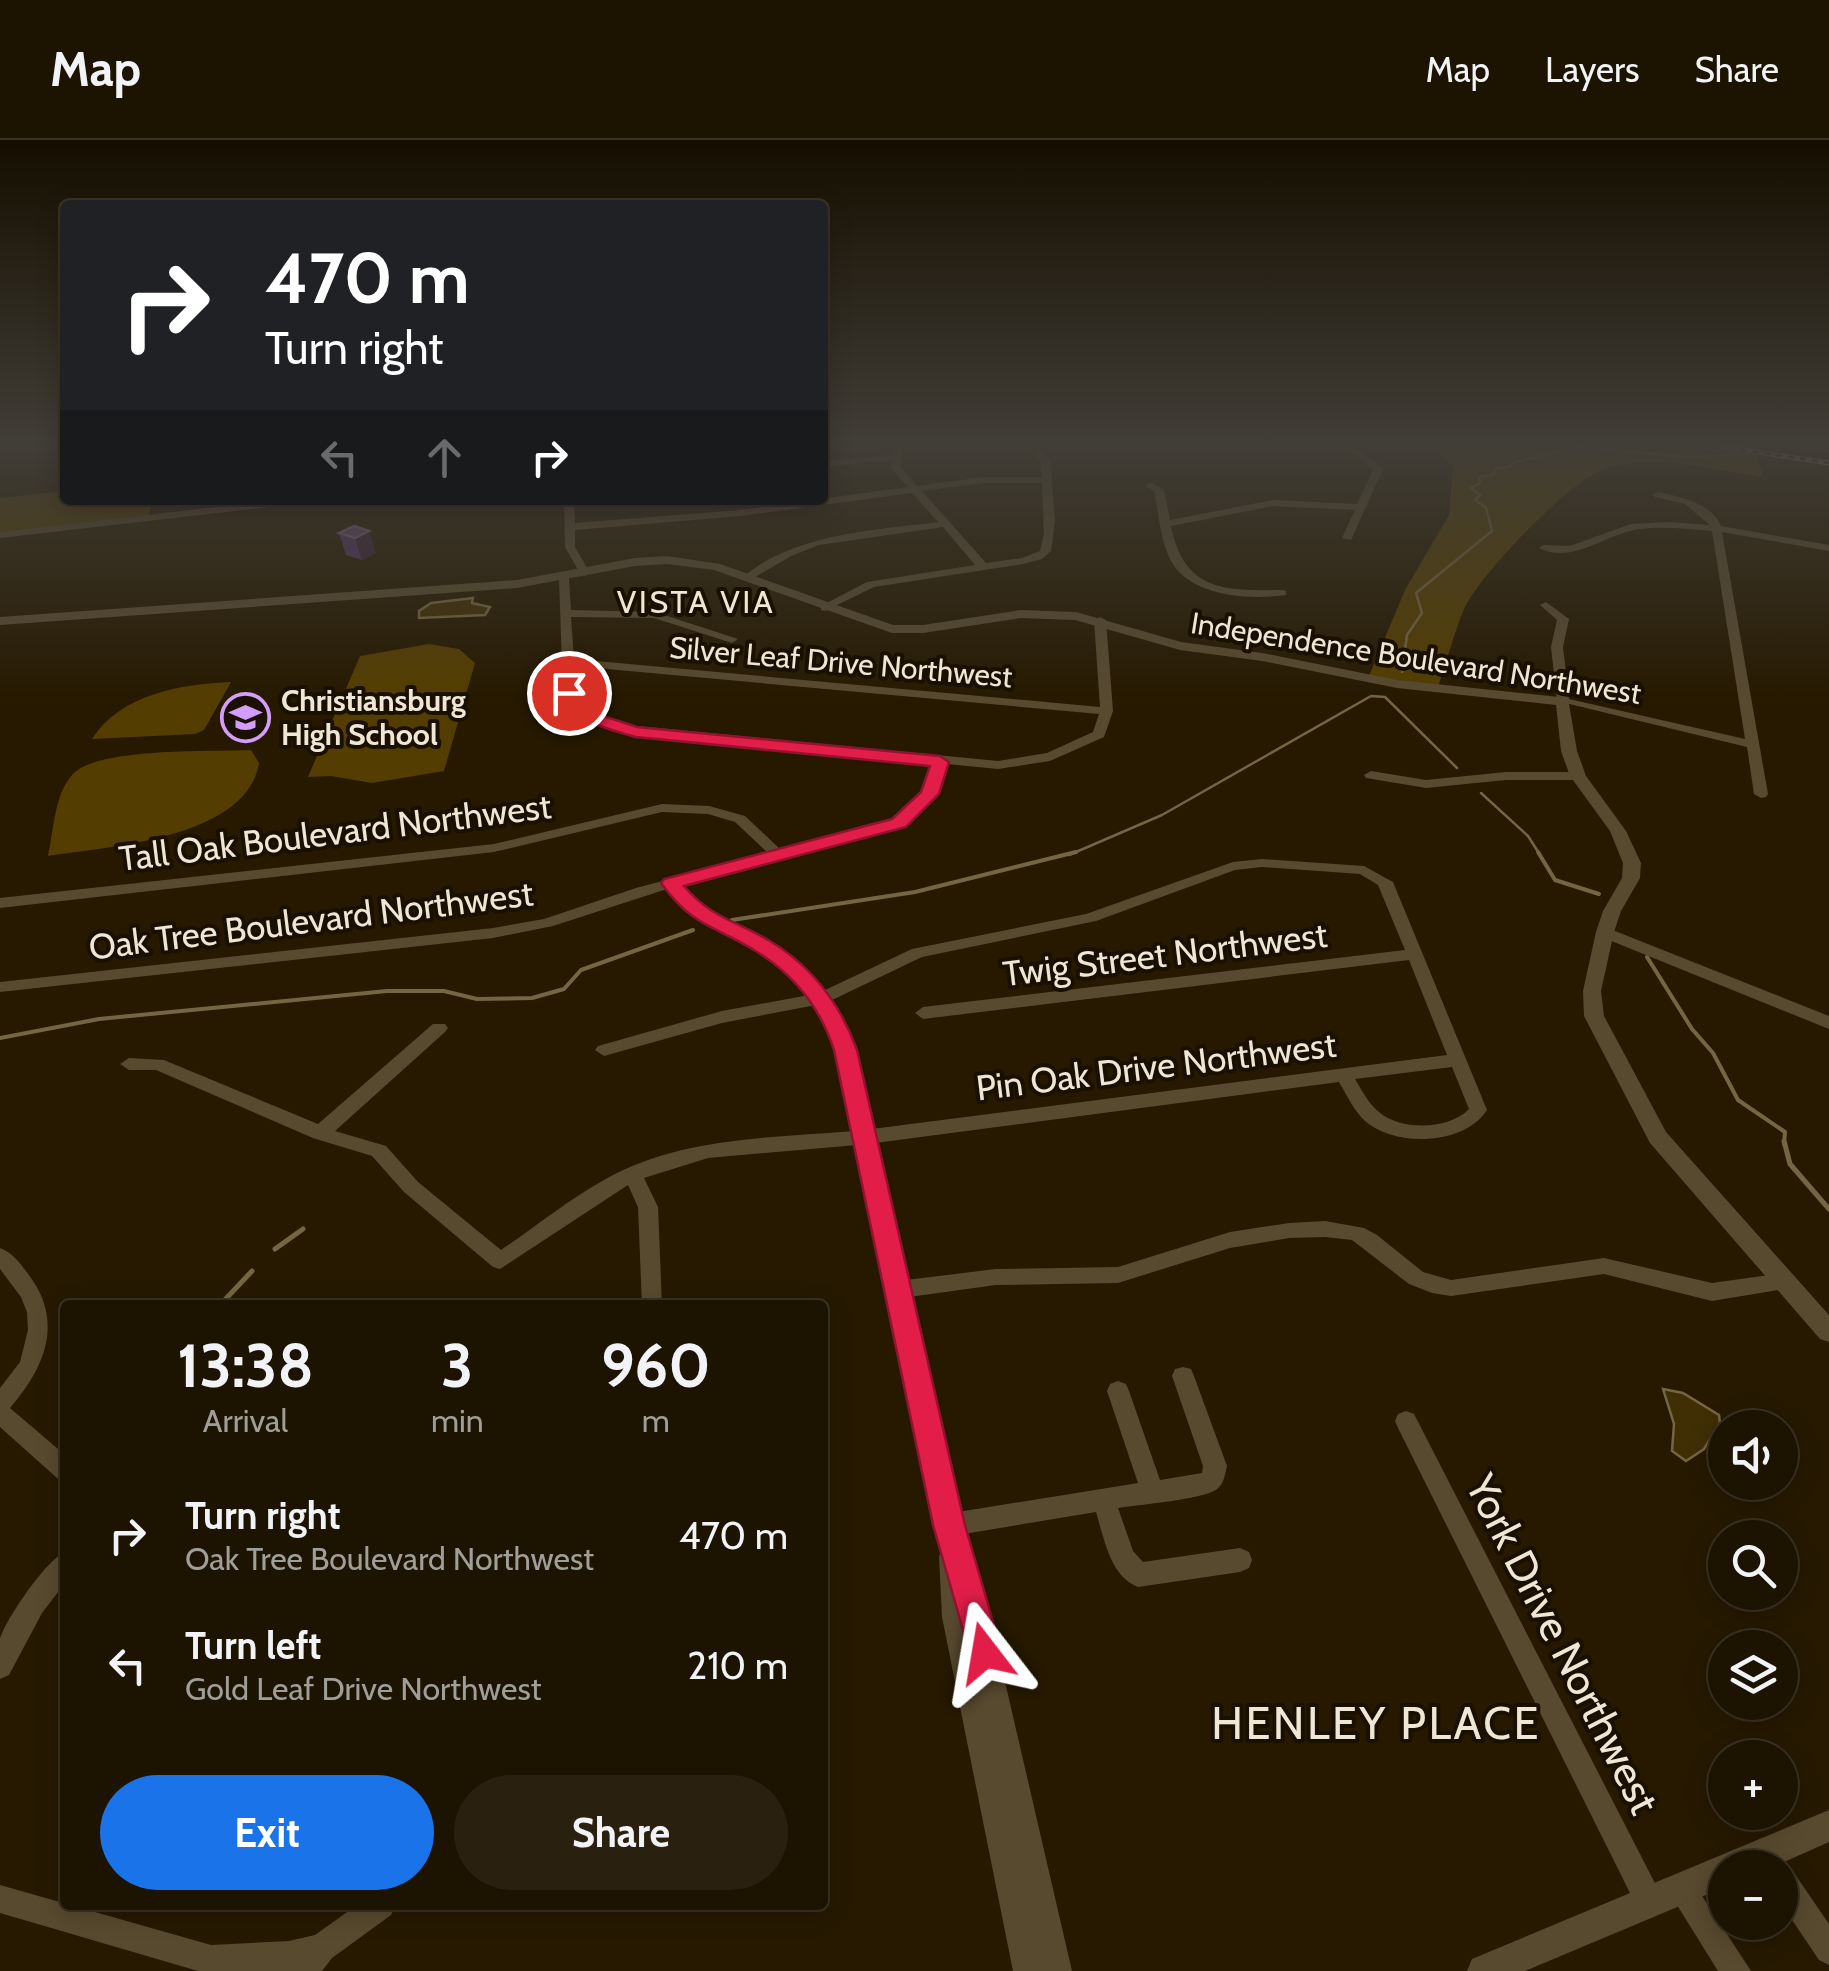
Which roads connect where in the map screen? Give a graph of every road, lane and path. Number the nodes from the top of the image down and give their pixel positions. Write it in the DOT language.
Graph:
graph roads {
  1 [pos="34,531"];
  2 [pos="569,531"];
  3 [pos="893,531"];
  4 [pos="953,531"];
  5 [pos="1046,531"];
  6 [pos="1169,531"];
  7 [pos="1350,531"];
  8 [pos="1615,531"];
  9 [pos="1716,531"];
  10 [pos="1725,531"];
  11 [pos="0,535"];
  12 [pos="1347,538"];
  13 [pos="1544,548"];
  14 [pos="1829,548"];
  15 [pos="984,567"];
  16 [pos="585,573"];
  17 [pos="564,578"];
  18 [pos="746,578"];
  19 [pos="1282,593"];
  20 [pos="1546,605"];
  21 [pos="825,608"];
  22 [pos="567,613"];
  23 [pos="1100,620"];
  24 [pos="3,622"];
  25 [pos="732,639"];
  26 [pos="569,662"];
  27 [pos="1564,701"];
  28 [pos="1108,711"];
  29 [pos="1753,745"];
  30 [pos="940,762"];
  31 [pos="1371,775"];
  32 [pos="1578,776"];
  33 [pos="1761,794"];
  34 [pos="778,855"];
  35 [pos="671,883"];
  36 [pos="0,903"];
  37 [pos="1605,932"];
  38 [pos="1413,954"];
  39 [pos="0,987"];
  40 [pos="822,998"];
  41 [pos="924,1013"];
  42 [pos="1829,1023"];
  43 [pos="439,1028"];
  44 [pos="604,1050"];
  45 [pos="1456,1060"];
  46 [pos="128,1064"];
  47 [pos="1343,1074"];
  48 [pos="320,1133"];
  49 [pos="865,1137"];
  50 [pos="633,1176"];
  51 [pos="0,1256"];
  52 [pos="1784,1281"];
  53 [pos="898,1290"];
  54 [pos="652,1300"];
  55 [pos="1829,1332"];
  56 [pos="1183,1376"];
  57 [pos="1118,1391"];
  58 [pos="0,1404"];
  59 [pos="0,1413"];
  60 [pos="1406,1421"];
  61 [pos="60,1466"];
  62 [pos="1152,1490"];
  63 [pos="1103,1498"];
  64 [pos="949,1525"];
  65 [pos="1240,1560"];
  66 [pos="60,1570"];
  67 [pos="0,1666"];
  68 [pos="1829,1826"];
  69 [pos="1795,1850"];
  70 [pos="1708,1877"];
  71 [pos="1681,1889"];
  72 [pos="0,1899"];
  73 [pos="1650,1903"];
  74 [pos="1798,1904"];
  75 [pos="374,1910"];
  76 [pos="322,1948"];
  77 [pos="1829,1950"];
  78 [pos="214,1965"];
  79 [pos="302,1971"];
  80 [pos="1028,1971"];
  81 [pos="1057,1971"];
  82 [pos="1484,1971"];
  83 [pos="1736,1971"];
  1 -- 11 [label="street"];
  2 -- 16 [label="street"];
  3 -- 18 [label="street"];
  4 -- 15 [label="street"];
  5 -- 15 [label="street"];
  6 -- 19 [label="street"];
  7 -- 12 [label="street"];
  8 -- 13 [label="street"];
  9 -- 29 [label="street"];
  10 -- 14 [label="street"];
  15 -- 21 [label="street"];
  16 -- 17 [label="street, Independence Boulevard Northwest"];
  16 -- 18 [label="street, Independence Boulevard Northwest"];
  17 -- 22 [label="street"];
  17 -- 24 [label="street, Independence Boulevard Northwest"];
  18 -- 21 [label="street, Independence Boulevard Northwest"];
  20 -- 27 [label="street"];
  21 -- 23 [label="street, Independence Boulevard Northwest"];
  22 -- 25 [label="street"];
  22 -- 26 [label="street"];
  23 -- 27 [label="street, Independence Boulevard Northwest"];
  23 -- 28 [label="street"];
  26 -- 28 [label="street, Silver Leaf Drive Northwest"];
  26 -- 30 [label="street"];
  27 -- 29 [label="street, Independence Boulevard Northwest"];
  27 -- 32 [label="street"];
  28 -- 30 [label="street"];
  29 -- 33 [label="street"];
  30 -- 34 [label="street, Oak Tree Boulevard Northwest"];
  31 -- 32 [label="street"];
  32 -- 37 [label="street"];
  34 -- 35 [label="street, Oak Tree Boulevard Northwest"];
  34 -- 36 [label="street, Tall Oak Boulevard Northwest"];
  35 -- 39 [label="street, Oak Tree Boulevard Northwest"];
  35 -- 40 [label="street"];
  37 -- 42 [label="street"];
  37 -- 52 [label="street"];
  38 -- 40 [label="street"];
  38 -- 41 [label="street, Twig Street Northwest"];
  38 -- 45 [label="street"];
  40 -- 44 [label="street"];
  40 -- 49 [label="street"];
  43 -- 48 [label="street"];
  45 -- 47 [label="street, Pin Oak Drive Northwest"];
  45 -- 47 [label="street"];
  46 -- 48 [label="street"];
  47 -- 49 [label="street, Pin Oak Drive Northwest"];
  48 -- 50 [label="street, Pin Oak Drive Northwest"];
  49 -- 50 [label="street, Pin Oak Drive Northwest"];
  49 -- 53 [label="street"];
  50 -- 54 [label="street"];
  51 -- 58 [label="street"];
  52 -- 53 [label="street"];
  52 -- 55 [label="street"];
  53 -- 64 [label="street"];
  56 -- 62 [label="street"];
  57 -- 62 [label="street"];
  59 -- 61 [label="street"];
  60 -- 73 [label="street, York Drive Northwest"];
  62 -- 63 [label="street"];
  63 -- 64 [label="street"];
  63 -- 65 [label="street"];
  64 -- 80 [label="street"];
  64 -- 81 [label="street"];
  66 -- 67 [label="street"];
  68 -- 69 [label="street"];
  70 -- 71 [label="street"];
  71 -- 73 [label="street"];
  71 -- 83 [label="street"];
  72 -- 78 [label="street"];
  73 -- 82 [label="street"];
  74 -- 77 [label="street"];
  75 -- 76 [label="street"];
  76 -- 78 [label="street"];
  76 -- 79 [label="street"];
}
